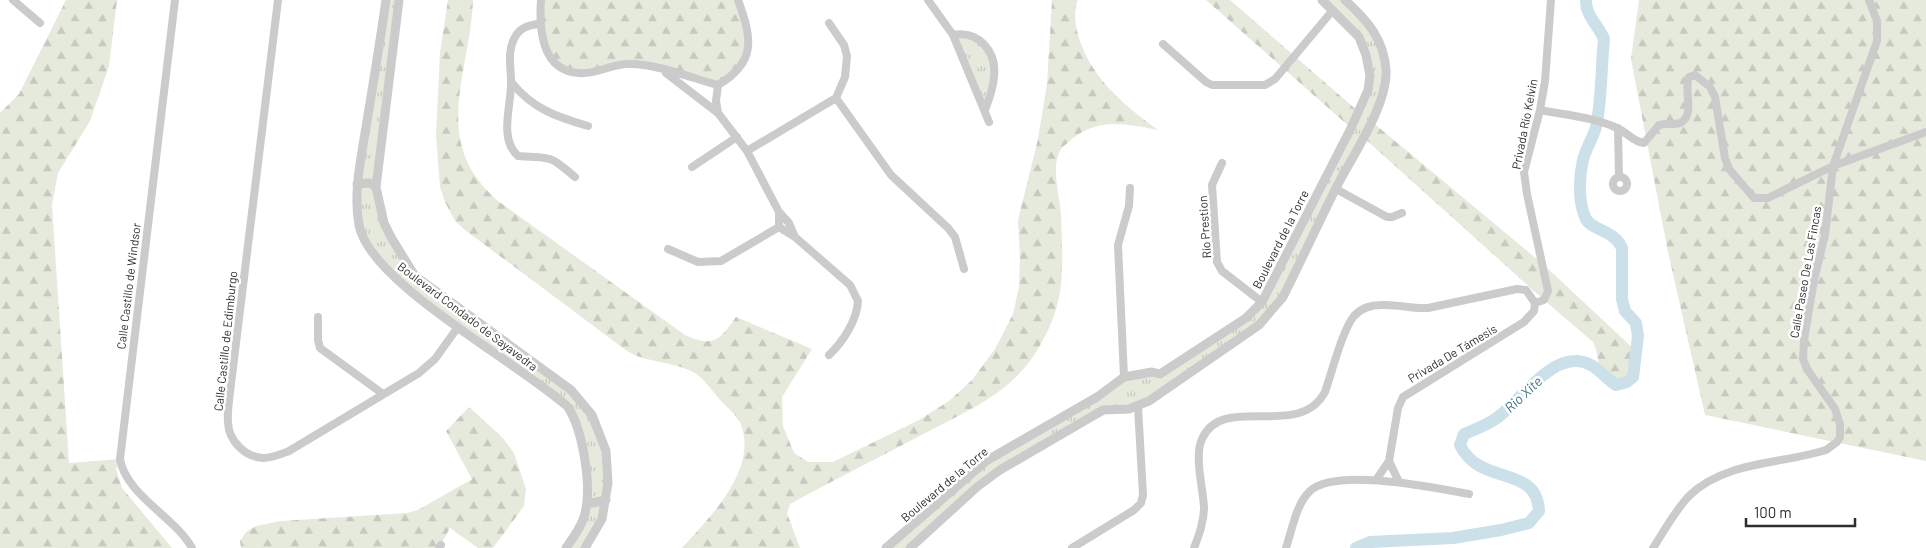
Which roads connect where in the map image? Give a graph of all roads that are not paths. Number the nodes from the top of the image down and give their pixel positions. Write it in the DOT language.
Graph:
graph roads {
  1 [pos="13,0"];
  2 [pos="174,0"];
  3 [pos="278,0"];
  4 [pos="386,0"];
  5 [pos="399,0"];
  6 [pos="541,0"];
  7 [pos="738,0"];
  8 [pos="928,0"];
  9 [pos="1322,0"];
  10 [pos="1345,0"];
  11 [pos="1551,0"];
  12 [pos="1869,0"];
  13 [pos="1333,10"];
  14 [pos="40,23"];
  15 [pos="829,23"];
  16 [pos="539,24"];
  17 [pos="953,35"];
  18 [pos="1163,44"];
  19 [pos="661,70"];
  20 [pos="512,83"];
  21 [pos="718,86"];
  22 [pos="836,98"];
  23 [pos="985,110"];
  24 [pos="1540,110"];
  25 [pos="718,113"];
  26 [pos="989,122"];
  27 [pos="588,126"];
  28 [pos="1618,128"];
  29 [pos="1926,132"];
  30 [pos="736,137"];
  31 [pos="747,151"];
  32 [pos="1222,163"];
  33 [pos="1833,166"];
  34 [pos="692,168"];
  35 [pos="575,177"];
  36 [pos="1619,177"];
  37 [pos="357,184"];
  38 [pos="376,187"];
  39 [pos="1130,188"];
  40 [pos="1336,189"];
  41 [pos="779,212"];
  42 [pos="1402,213"];
  43 [pos="779,227"];
  44 [pos="795,237"];
  45 [pos="668,249"];
  46 [pos="404,259"];
  47 [pos="964,269"];
  48 [pos="388,272"];
  49 [pos="1262,302"];
  50 [pos="1535,303"];
  51 [pos="318,317"];
  52 [pos="458,327"];
  53 [pos="829,355"];
  54 [pos="1160,374"];
  55 [pos="1124,377"];
  56 [pos="1165,389"];
  57 [pos="383,394"];
  58 [pos="1098,397"];
  59 [pos="1138,406"];
  60 [pos="1103,410"];
  61 [pos="592,415"];
  62 [pos="573,416"];
  63 [pos="1389,461"];
  64 [pos="1376,480"];
  65 [pos="1399,482"];
  66 [pos="1469,494"];
  67 [pos="606,500"];
  68 [pos="587,501"];
  69 [pos="1086,540"];
  70 [pos="192,548"];
  71 [pos="566,548"];
  72 [pos="585,548"];
  73 [pos="886,548"];
  74 [pos="910,548"];
  75 [pos="1072,548"];
  76 [pos="1081,548"];
  77 [pos="1194,548"];
  78 [pos="1286,548"];
  79 [pos="1653,548"];
  1 -- 14 [label="street"];
  2 -- 70 [label="street, Calle Castillo de Windsor"];
  3 -- 57 [label="street, Calle Castillo de Edimburgo"];
  4 -- 37 [label="street, Boulevard Condado de Sayavedra"];
  5 -- 38 [label="street, Boulevard Condado de Sayavedra"];
  6 -- 16 [label="street"];
  7 -- 21 [label="street"];
  8 -- 17 [label="street"];
  9 -- 13 [label="street, Boulevard de la Torre"];
  10 -- 40 [label="street, Boulevard de la Torre"];
  11 -- 24 [label="street, Privada Río Kelvin"];
  12 -- 33 [label="street, Calle Paseo De Las Fincas"];
  13 -- 18 [label="street"];
  13 -- 49 [label="street, Boulevard de la Torre"];
  15 -- 22 [label="street"];
  16 -- 19 [label="street"];
  16 -- 20 [label="street"];
  17 -- 23 [label="street"];
  17 -- 23 [label="street"];
  19 -- 21 [label="street"];
  19 -- 25 [label="street"];
  20 -- 27 [label="street"];
  20 -- 35 [label="street"];
  21 -- 25 [label="street"];
  22 -- 31 [label="street"];
  22 -- 47 [label="street"];
  23 -- 26 [label="street"];
  24 -- 28 [label="street"];
  24 -- 50 [label="street, Privada Río Kelvin"];
  25 -- 30 [label="street"];
  28 -- 33 [label="street"];
  28 -- 36 [label="street"];
  29 -- 33 [label="street"];
  30 -- 31 [label="street"];
  30 -- 34 [label="street"];
  31 -- 41 [label="street"];
  32 -- 49 [label="street, Río Prestion"];
  33 -- 79 [label="street, Calle Paseo De Las Fincas"];
  37 -- 38 [label="street"];
  37 -- 48 [label="street, Boulevard Condado de Sayavedra"];
  38 -- 46 [label="street, Boulevard Condado de Sayavedra"];
  39 -- 55 [label="street"];
  40 -- 42 [label="street"];
  40 -- 56 [label="street, Boulevard de la Torre"];
  41 -- 43 [label="street"];
  41 -- 44 [label="street"];
  43 -- 44 [label="street"];
  43 -- 45 [label="street"];
  44 -- 53 [label="street"];
  46 -- 48 [label="street"];
  46 -- 61 [label="street, Boulevard Condado de Sayavedra"];
  48 -- 52 [label="street, Boulevard Condado de Sayavedra"];
  49 -- 54 [label="street, Boulevard de la Torre"];
  50 -- 63 [label="street, Privada De Támesis"];
  50 -- 77 [label="street"];
  51 -- 57 [label="street"];
  52 -- 57 [label="street, Calle Castillo de Edimburgo"];
  52 -- 62 [label="street, Boulevard Condado de Sayavedra"];
  54 -- 55 [label="street, Boulevard de la Torre"];
  54 -- 56 [label="street"];
  55 -- 58 [label="street, Boulevard de la Torre"];
  56 -- 59 [label="street, Boulevard de la Torre"];
  58 -- 60 [label="street"];
  58 -- 73 [label="street, Boulevard de la Torre"];
  59 -- 60 [label="street, Boulevard de la Torre"];
  59 -- 69 [label="street"];
  60 -- 74 [label="street, Boulevard de la Torre"];
  61 -- 62 [label="street"];
  61 -- 67 [label="street, Boulevard Condado de Sayavedra"];
  62 -- 68 [label="street, Boulevard Condado de Sayavedra"];
  63 -- 64 [label="street, Privada De Támesis"];
  63 -- 65 [label="street"];
  64 -- 65 [label="street"];
  64 -- 78 [label="street"];
  65 -- 66 [label="street"];
  67 -- 68 [label="street"];
  67 -- 72 [label="street, Boulevard Condado de Sayavedra"];
  68 -- 71 [label="street, Boulevard Condado de Sayavedra"];
  69 -- 75 [label="street"];
  69 -- 76 [label="street"];
}
